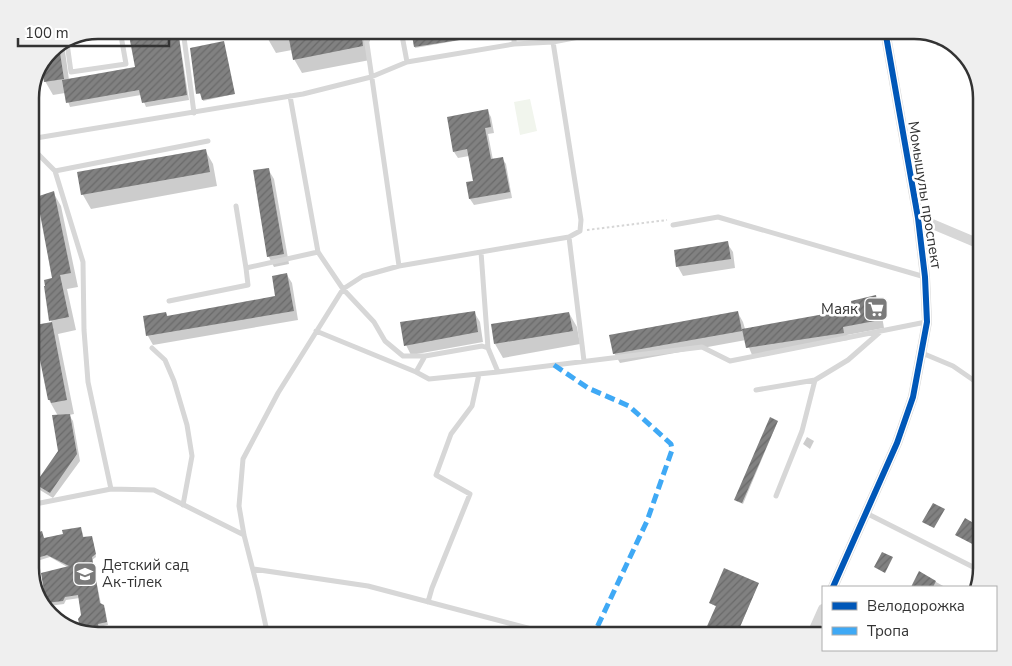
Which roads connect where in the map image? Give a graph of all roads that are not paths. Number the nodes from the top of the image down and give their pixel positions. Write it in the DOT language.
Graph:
graph roads {
  1 [pos="122,39"];
  2 [pos="184,39"];
  3 [pos="366,39"];
  4 [pos="403,39"];
  5 [pos="514,39"];
  6 [pos="568,39"];
  7 [pos="887,39"];
  8 [pos="553,42"];
  9 [pos="514,44"];
  10 [pos="68,47"];
  11 [pos="407,62"];
  12 [pos="371,77"];
  13 [pos="290,96"];
  14 [pos="194,113"];
  15 [pos="39,138"];
  16 [pos="208,141"];
  17 [pos="39,155"];
  18 [pos="55,171"];
  19 [pos="236,206"];
  20 [pos="918,218"];
  21 [pos="673,225"];
  22 [pos="569,237"];
  23 [pos="973,241"];
  24 [pos="318,252"];
  25 [pos="481,252"];
  26 [pos="399,266"];
  27 [pos="246,268"];
  28 [pos="925,277"];
  29 [pos="343,289"];
  30 [pos="170,301"];
  31 [pos="927,322"];
  32 [pos="316,331"];
  33 [pos="881,331"];
  34 [pos="152,348"];
  35 [pos="488,348"];
  36 [pos="921,352"];
  37 [pos="425,356"];
  38 [pos="584,361"];
  39 [pos="416,372"];
  40 [pos="498,372"];
  41 [pos="479,374"];
  42 [pos="814,380"];
  43 [pos="973,380"];
  44 [pos="756,390"];
  45 [pos="110,489"];
  46 [pos="776,496"];
  47 [pos="39,503"];
  48 [pos="183,505"];
  49 [pos="866,513"];
  50 [pos="244,535"];
  51 [pos="973,567"];
  52 [pos="253,570"];
  53 [pos="833,586"];
  54 [pos="428,602"];
  55 [pos="822,611"];
  56 [pos="266,627"];
  57 [pos="524,627"];
  58 [pos="815,627"];
  1 -- 10 [label="lane"];
  2 -- 14 [label="lane"];
  3 -- 12 [label="lane"];
  4 -- 11 [label="lane"];
  5 -- 9 [label="lane"];
  6 -- 8 [label="lane"];
  7 -- 20 [label="street, Момышулы проспект"];
  8 -- 9 [label="lane"];
  8 -- 22 [label="lane"];
  9 -- 11 [label="lane"];
  11 -- 12 [label="lane"];
  12 -- 13 [label="lane"];
  12 -- 26 [label="lane"];
  13 -- 14 [label="lane"];
  13 -- 24 [label="lane"];
  14 -- 15 [label="lane"];
  16 -- 18 [label="lane"];
  17 -- 18 [label="lane"];
  18 -- 45 [label="lane"];
  19 -- 27 [label="lane"];
  20 -- 23 [label="street"];
  20 -- 28 [label="street, Момышулы проспект"];
  21 -- 28 [label="lane"];
  22 -- 25 [label="lane"];
  22 -- 38 [label="lane"];
  24 -- 27 [label="lane"];
  24 -- 29 [label="lane"];
  25 -- 26 [label="lane"];
  25 -- 35 [label="lane"];
  26 -- 29 [label="lane"];
  27 -- 30 [label="lane"];
  28 -- 31 [label="street, Момышулы проспект"];
  29 -- 32 [label="lane"];
  29 -- 37 [label="lane"];
  31 -- 33 [label="lane"];
  31 -- 36 [label="street, Момышулы проспект"];
  32 -- 39 [label="lane"];
  32 -- 50 [label="lane"];
  33 -- 38 [label="lane"];
  33 -- 42 [label="lane"];
  34 -- 48 [label="lane"];
  35 -- 37 [label="lane"];
  35 -- 40 [label="lane"];
  36 -- 43 [label="lane"];
  36 -- 49 [label="street, Момышулы проспект"];
  37 -- 39 [label="lane"];
  38 -- 40 [label="lane"];
  39 -- 41 [label="lane"];
  40 -- 41 [label="lane"];
  41 -- 54 [label="lane"];
  42 -- 44 [label="lane"];
  42 -- 46 [label="lane"];
  45 -- 47 [label="lane"];
  45 -- 48 [label="lane"];
  48 -- 50 [label="lane"];
  49 -- 51 [label="lane"];
  49 -- 53 [label="street, Момышулы проспект"];
  50 -- 52 [label="lane"];
  52 -- 54 [label="lane"];
  52 -- 56 [label="lane"];
  54 -- 57 [label="lane"];
  55 -- 58 [label="street"];
}
